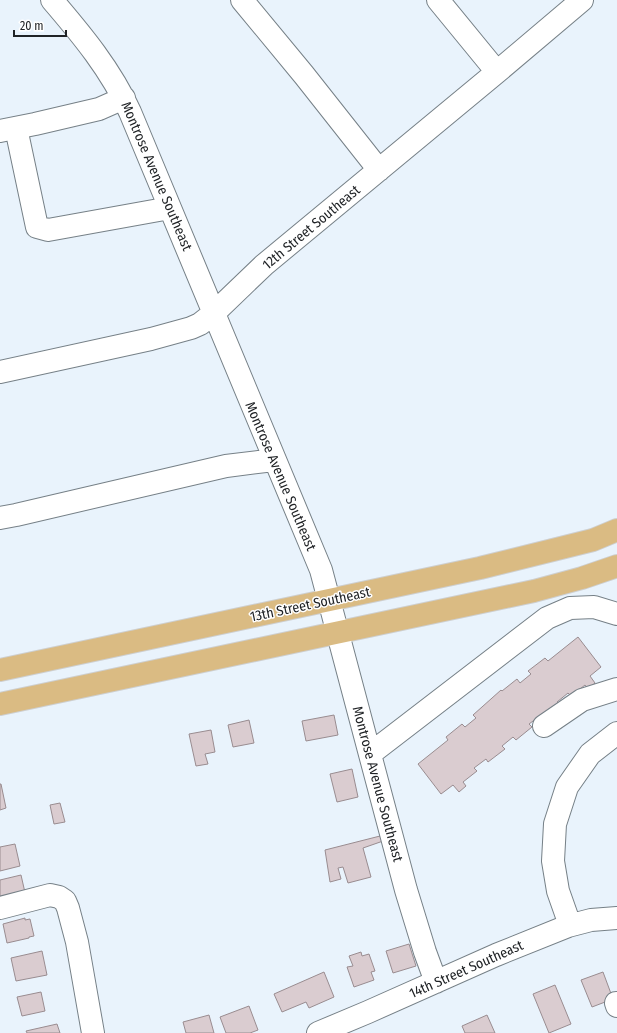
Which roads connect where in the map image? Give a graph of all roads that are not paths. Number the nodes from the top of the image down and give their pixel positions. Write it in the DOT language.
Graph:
graph roads {
  1 [pos="52,0"];
  2 [pos="242,0"];
  3 [pos="438,0"];
  4 [pos="582,0"];
  5 [pos="497,72"];
  6 [pos="124,98"];
  7 [pos="8,130"];
  8 [pos="379,170"];
  9 [pos="170,208"];
  10 [pos="214,313"];
  11 [pos="0,372"];
  12 [pos="274,460"];
  13 [pos="0,518"];
  14 [pos="617,530"];
  15 [pos="617,566"];
  16 [pos="330,600"];
  17 [pos="617,614"];
  18 [pos="337,632"];
  19 [pos="0,670"];
  20 [pos="617,689"];
  21 [pos="0,704"];
  22 [pos="544,726"];
  23 [pos="617,733"];
  24 [pos="370,754"];
  25 [pos="0,908"];
  26 [pos="617,918"];
  27 [pos="570,925"];
  28 [pos="436,982"];
  29 [pos="93,1033"];
  30 [pos="318,1033"];
  1 -- 6 [label="street, Montrose Avenue Southeast"];
  2 -- 8 [label="street"];
  3 -- 5 [label="street"];
  4 -- 5 [label="street, 12th Street Southeast"];
  5 -- 8 [label="street, 12th Street Southeast"];
  6 -- 7 [label="street"];
  6 -- 9 [label="street, Montrose Avenue Southeast"];
  7 -- 9 [label="street"];
  8 -- 10 [label="street, 12th Street Southeast"];
  9 -- 10 [label="street, Montrose Avenue Southeast"];
  10 -- 11 [label="street, 12th Street Southeast"];
  10 -- 12 [label="street, Montrose Avenue Southeast"];
  12 -- 13 [label="street"];
  12 -- 16 [label="street, Montrose Avenue Southeast"];
  14 -- 16 [label="main road, 13th Street Southeast"];
  15 -- 18 [label="main road"];
  16 -- 18 [label="street, Montrose Avenue Southeast"];
  16 -- 19 [label="main road, 13th Street Southeast"];
  17 -- 24 [label="street"];
  18 -- 21 [label="main road"];
  18 -- 24 [label="street, Montrose Avenue Southeast"];
  20 -- 22 [label="street"];
  23 -- 27 [label="street"];
  24 -- 28 [label="street, Montrose Avenue Southeast"];
  25 -- 29 [label="street"];
  26 -- 27 [label="street, 14th Street Southeast"];
  27 -- 28 [label="street, 14th Street Southeast"];
  28 -- 30 [label="street, 14th Street Southeast"];
}
